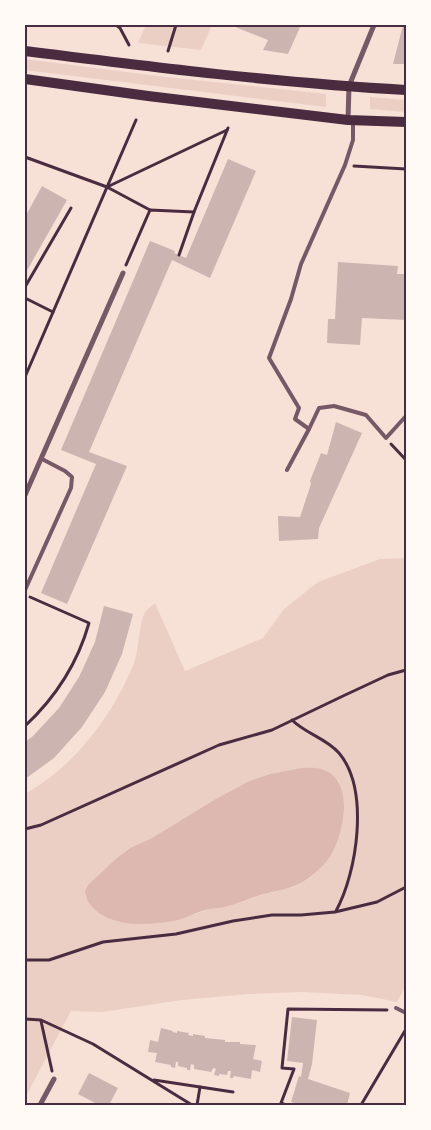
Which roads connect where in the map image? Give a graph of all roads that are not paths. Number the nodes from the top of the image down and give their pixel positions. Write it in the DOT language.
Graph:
graph roads {
  1 [pos="374,25"];
  2 [pos="25,50"];
  3 [pos="25,79"];
  4 [pos="349,86"];
  5 [pos="406,90"];
  6 [pos="351,120"];
  7 [pos="406,122"];
  8 [pos="123,273"];
  9 [pos="406,416"];
  10 [pos="309,429"];
  11 [pos="42,459"];
  12 [pos="287,470"];
  13 [pos="25,495"];
  14 [pos="25,590"];
  15 [pos="396,1008"];
  16 [pos="406,1013"];
  17 [pos="54,1079"];
  18 [pos="40,1105"];
  1 -- 4 [label="street"];
  2 -- 4 [label="main road"];
  3 -- 6 [label="main road"];
  4 -- 5 [label="main road"];
  4 -- 6 [label="street"];
  6 -- 7 [label="main road"];
  6 -- 10 [label="lane"];
  8 -- 11 [label="street"];
  9 -- 10 [label="lane"];
  10 -- 12 [label="lane"];
  11 -- 13 [label="street"];
  11 -- 14 [label="lane"];
  15 -- 16 [label="lane"];
  17 -- 18 [label="street"];
}
